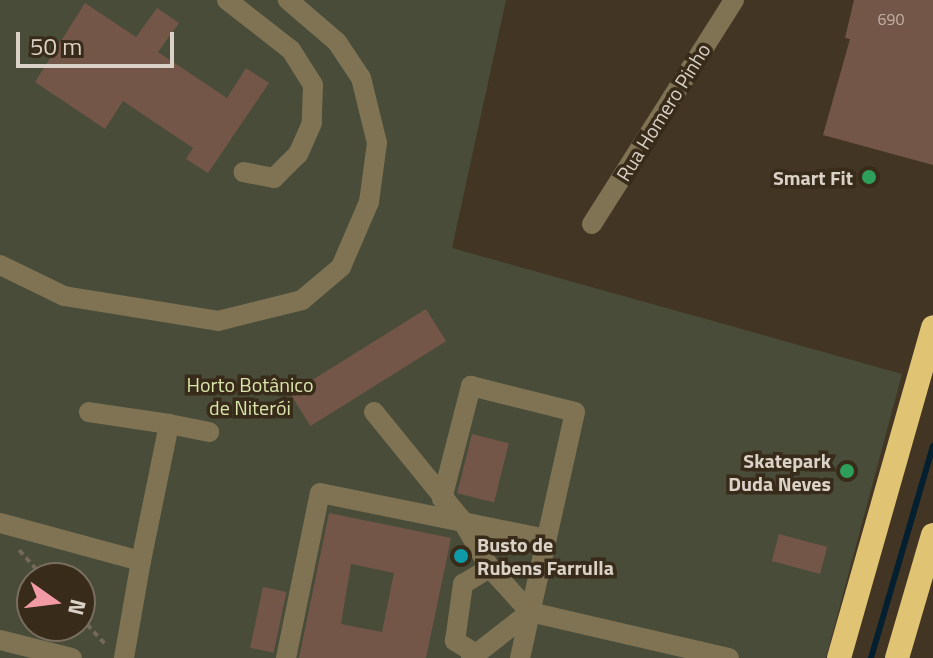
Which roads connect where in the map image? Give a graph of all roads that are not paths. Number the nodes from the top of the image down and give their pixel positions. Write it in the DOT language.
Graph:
graph roads {
  1 [pos="227,0"];
  2 [pos="288,0"];
  3 [pos="734,0"];
  4 [pos="244,172"];
  5 [pos="592,224"];
  6 [pos="0,265"];
  7 [pos="933,327"];
  8 [pos="89,412"];
  9 [pos="374,412"];
  10 [pos="169,424"];
  11 [pos="209,432"];
  12 [pos="442,499"];
  13 [pos="461,519"];
  14 [pos="4,532"];
  15 [pos="933,535"];
  16 [pos="546,539"];
  17 [pos="141,561"];
  18 [pos="490,568"];
  19 [pos="530,612"];
  20 [pos="0,640"];
  21 [pos="116,653"];
  22 [pos="474,656"];
  23 [pos="72,658"];
  24 [pos="286,658"];
  25 [pos="520,658"];
  26 [pos="729,658"];
  27 [pos="839,658"];
  28 [pos="897,658"];
  1 -- 4 [label="street"];
  2 -- 6 [label="street"];
  3 -- 5 [label="street, Rua Homero Pinho"];
  7 -- 27 [label="highway"];
  8 -- 10 [label="street"];
  9 -- 12 [label="street"];
  10 -- 11 [label="street"];
  10 -- 17 [label="street"];
  12 -- 13 [label="street"];
  12 -- 16 [label="street"];
  13 -- 16 [label="street"];
  13 -- 18 [label="street"];
  13 -- 24 [label="street"];
  14 -- 17 [label="street"];
  15 -- 28 [label="highway"];
  16 -- 19 [label="street"];
  17 -- 21 [label="street"];
  18 -- 19 [label="street"];
  18 -- 22 [label="street"];
  19 -- 22 [label="street"];
  19 -- 25 [label="street"];
  19 -- 26 [label="street"];
  20 -- 23 [label="street"];
}
